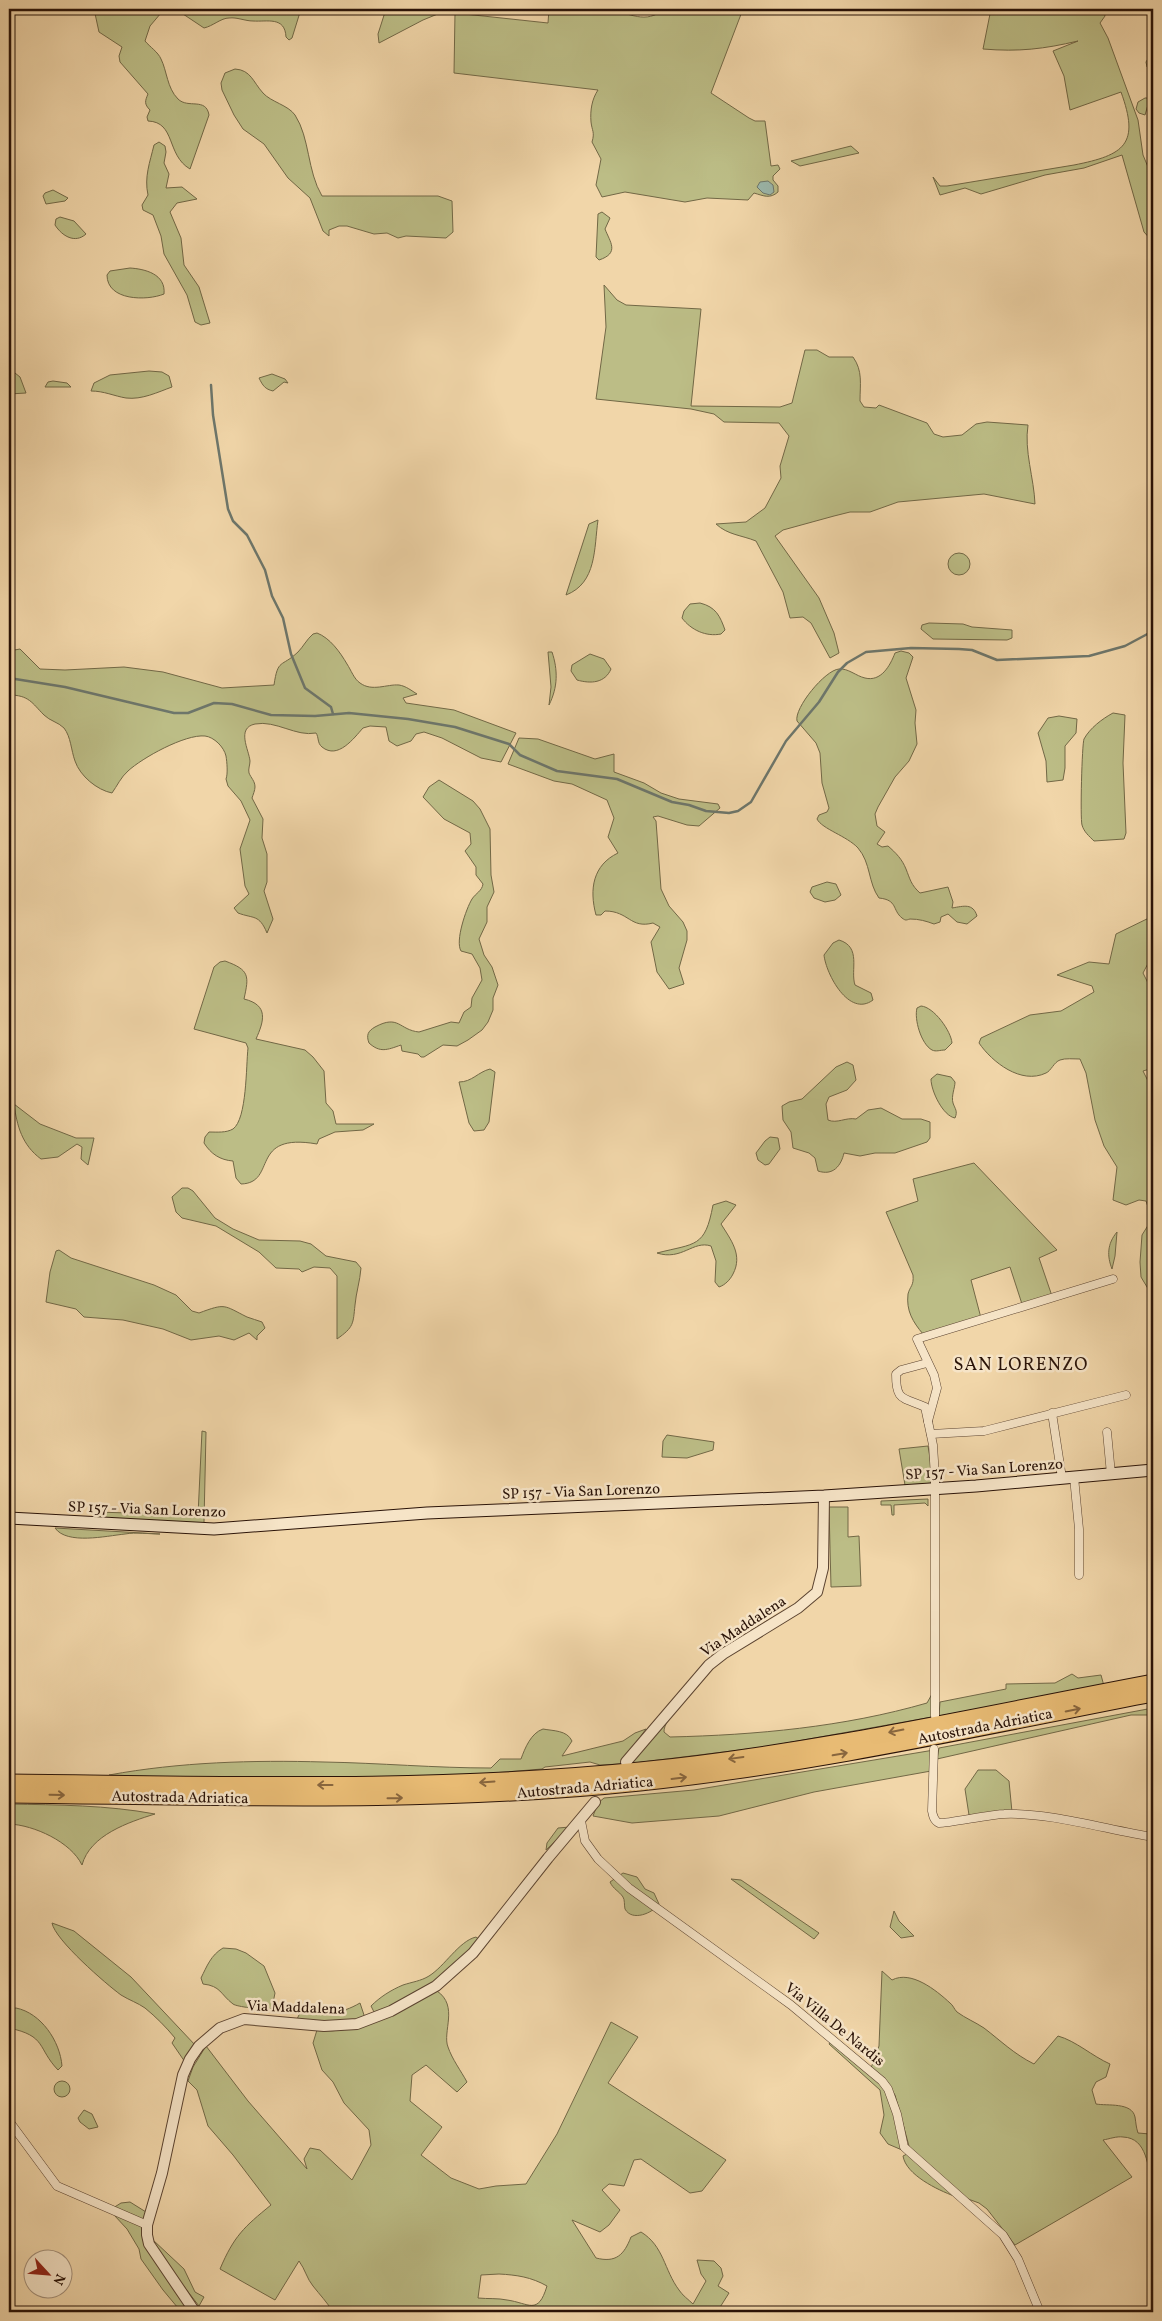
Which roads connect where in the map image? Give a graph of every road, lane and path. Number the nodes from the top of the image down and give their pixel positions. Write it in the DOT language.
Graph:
graph roads {
  1 [pos="1113,1278"];
  2 [pos="926,1363"];
  3 [pos="1126,1395"];
  4 [pos="1052,1413"];
  5 [pos="928,1421"];
  6 [pos="1107,1432"];
  7 [pos="931,1434"];
  8 [pos="1153,1470"];
  9 [pos="1111,1474"];
  10 [pos="1068,1478"];
  11 [pos="935,1489"];
  12 [pos="824,1496"];
  13 [pos="9,1518"];
  14 [pos="1079,1576"];
  15 [pos="1153,1682"];
  16 [pos="1153,1694"];
  17 [pos="935,1716"];
  18 [pos="934,1749"];
  19 [pos="626,1762"];
  20 [pos="9,1782"];
  21 [pos="9,1795"];
  22 [pos="595,1802"];
  23 [pos="582,1820"];
  24 [pos="1153,1837"];
  25 [pos="9,2121"];
  26 [pos="147,2225"];
  27 [pos="195,2312"];
  28 [pos="1040,2312"];
  1 -- 2 [label="street"];
  2 -- 5 [label="street"];
  2 -- 5 [label="street"];
  3 -- 4 [label="street"];
  4 -- 7 [label="street"];
  4 -- 10 [label="street"];
  5 -- 7 [label="street"];
  6 -- 9 [label="street"];
  7 -- 11 [label="street"];
  8 -- 9 [label="main road, SP 157 - Via San Lorenzo"];
  9 -- 10 [label="main road, SP 157 - Via San Lorenzo"];
  10 -- 11 [label="main road, SP 157 - Via San Lorenzo"];
  10 -- 14 [label="street"];
  11 -- 12 [label="main road, SP 157 - Via San Lorenzo"];
  11 -- 17 [label="street"];
  12 -- 13 [label="main road, SP 157 - Via San Lorenzo"];
  12 -- 19 [label="street, Via Maddalena"];
  15 -- 20 [label="highway, Autostrada Adriatica, one-way"];
  21 -- 16 [label="highway, Autostrada Adriatica, one-way"];
  18 -- 24 [label="street"];
  22 -- 23 [label="street, Via Maddalena"];
  23 -- 26 [label="street, Via Maddalena"];
  23 -- 28 [label="street, Via Villa De Nardis"];
  25 -- 26 [label="street"];
  26 -- 27 [label="street, Via Maddalena"];
}
